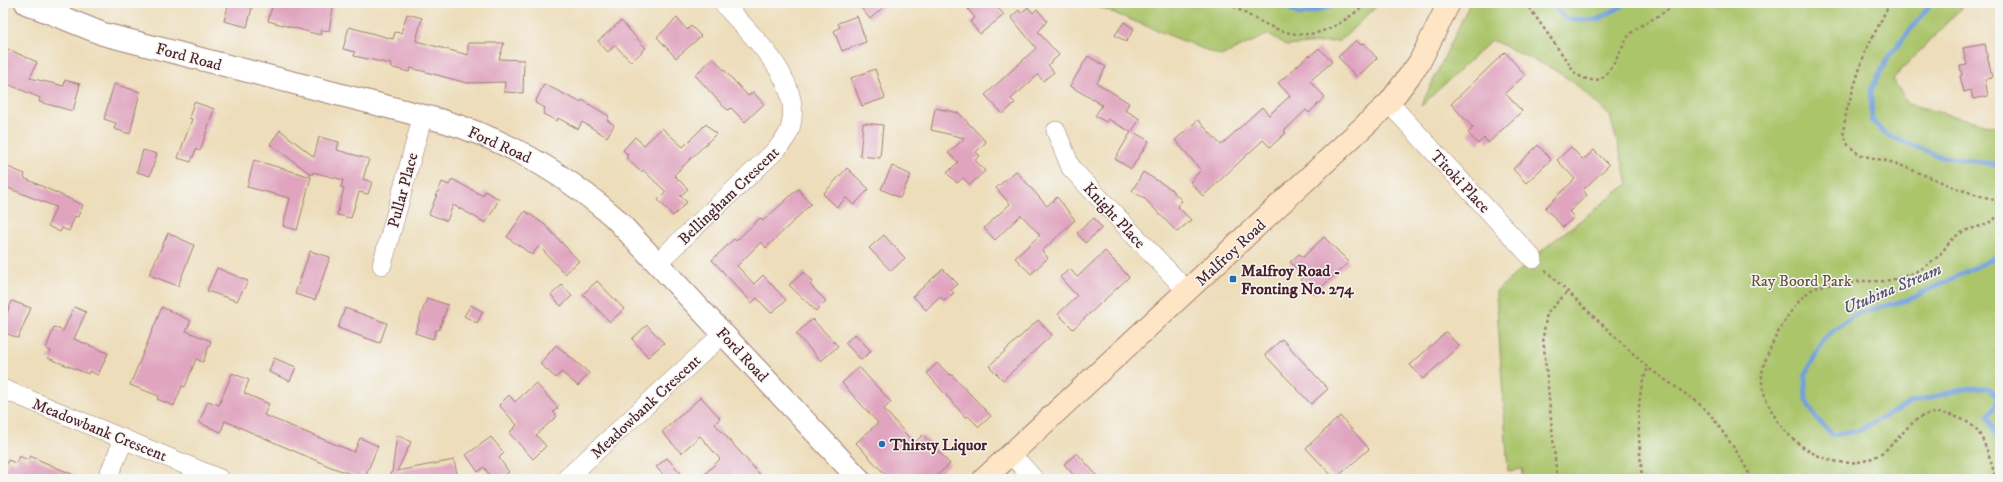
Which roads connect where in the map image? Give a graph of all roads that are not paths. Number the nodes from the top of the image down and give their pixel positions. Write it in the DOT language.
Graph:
graph roads {
  1 [pos="26,3"];
  2 [pos="723,3"];
  3 [pos="1449,3"];
  4 [pos="1389,103"];
  5 [pos="423,116"];
  6 [pos="1056,131"];
  7 [pos="1533,259"];
  8 [pos="658,262"];
  9 [pos="382,265"];
  10 [pos="1187,291"];
  11 [pos="724,333"];
  12 [pos="3,389"];
  13 [pos="124,439"];
  14 [pos="1011,454"];
  15 [pos="107,479"];
  16 [pos="220,479"];
  17 [pos="566,479"];
  18 [pos="859,479"];
  19 [pos="984,479"];
  20 [pos="1034,479"];
  1 -- 5 [label="street, Ford Road"];
  2 -- 8 [label="street, Bellingham Crescent"];
  3 -- 4 [label="main road, Malfroy Road"];
  4 -- 7 [label="street, Titoki Place"];
  4 -- 10 [label="main road, Malfroy Road"];
  5 -- 8 [label="street, Ford Road"];
  5 -- 9 [label="street, Pullar Place"];
  6 -- 10 [label="street, Knight Place"];
  8 -- 11 [label="street, Ford Road"];
  10 -- 14 [label="main road, Malfroy Road"];
  11 -- 17 [label="street, Meadowbank Crescent"];
  11 -- 18 [label="street, Ford Road"];
  12 -- 13 [label="street, Meadowbank Crescent"];
  13 -- 15 [label="street"];
  13 -- 16 [label="street, Meadowbank Crescent"];
  14 -- 19 [label="main road, Malfroy Road"];
  14 -- 20 [label="street"];
}
